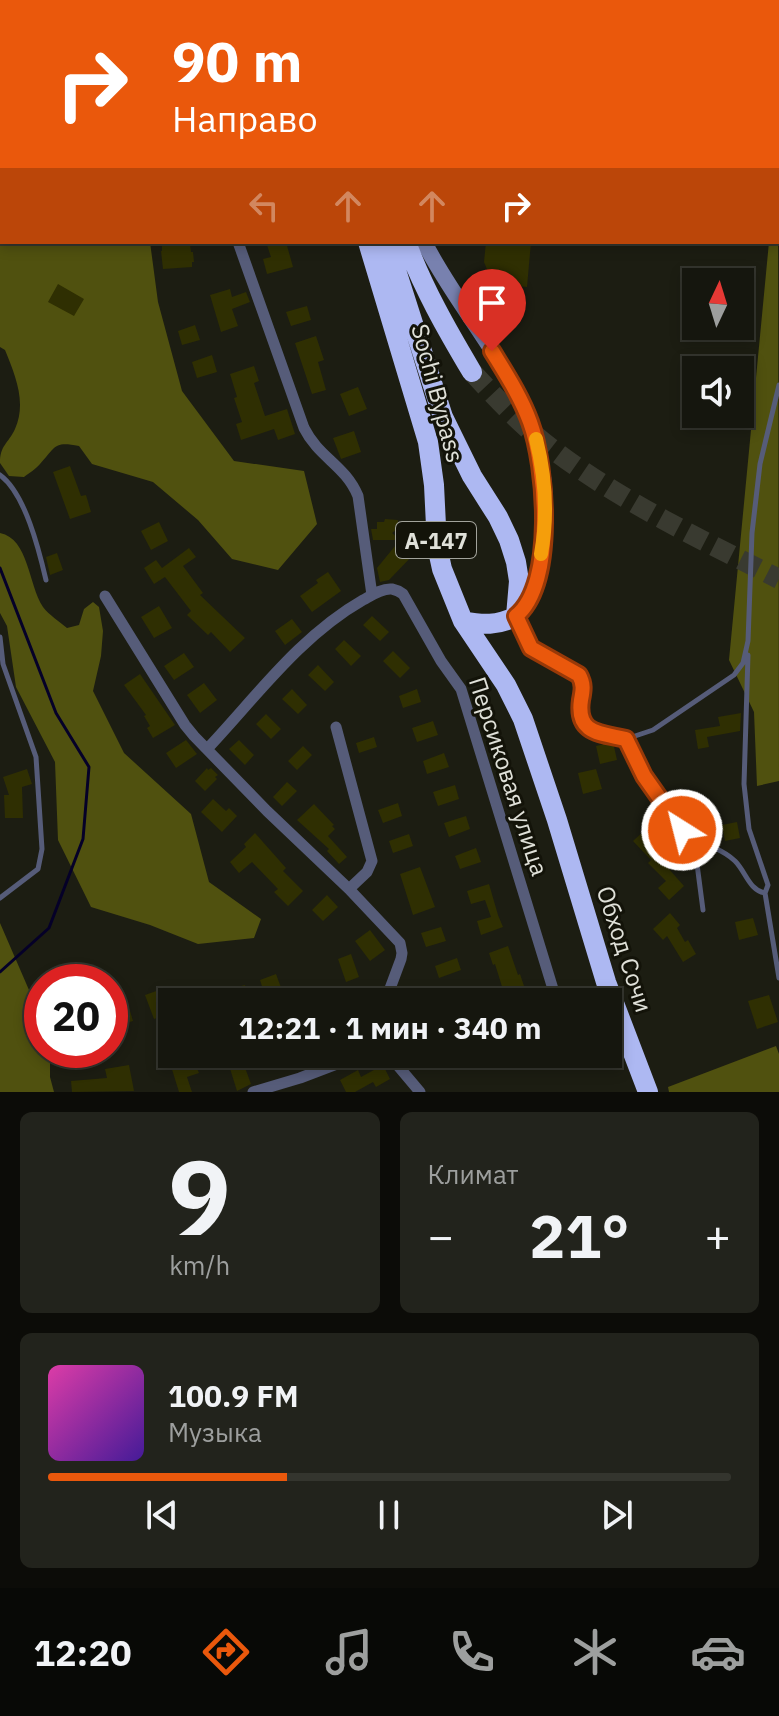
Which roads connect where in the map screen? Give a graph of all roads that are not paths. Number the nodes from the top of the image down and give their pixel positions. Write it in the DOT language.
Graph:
graph roads {
  1 [pos="239,244"];
  2 [pos="407,244"];
  3 [pos="425,244"];
  4 [pos="373,245"];
  5 [pos="472,372"];
  6 [pos="779,385"];
  7 [pos="0,475"];
  8 [pos="46,580"];
  9 [pos="372,595"];
  10 [pos="105,596"];
  11 [pos="516,616"];
  12 [pos="463,621"];
  13 [pos="0,637"];
  14 [pos="748,641"];
  15 [pos="336,727"];
  16 [pos="626,739"];
  17 [pos="207,749"];
  18 [pos="694,841"];
  19 [pos="349,889"];
  20 [pos="765,893"];
  21 [pos="0,898"];
  22 [pos="703,910"];
  23 [pos="779,978"];
  24 [pos="390,988"];
  25 [pos="553,988"];
  26 [pos="326,1068"];
  27 [pos="401,1068"];
  28 [pos="253,1092"];
  29 [pos="420,1092"];
  30 [pos="648,1092"];
  1 -- 9 [label="street"];
  2 -- 5 [label="highway"];
  3 -- 11 [label="street"];
  4 -- 11 [label="highway, А-147"];
  4 -- 12 [label="highway, Sochi Bypass / А-147"];
  6 -- 14 [label="lane"];
  7 -- 8 [label="lane"];
  9 -- 17 [label="street"];
  9 -- 25 [label="street, Персиковая улица"];
  10 -- 17 [label="street"];
  11 -- 12 [label="highway"];
  11 -- 16 [label="lane"];
  12 -- 30 [label="highway, Обход Сочи / А-147"];
  13 -- 21 [label="lane"];
  14 -- 16 [label="lane"];
  14 -- 20 [label="lane"];
  15 -- 19 [label="street"];
  16 -- 18 [label="lane"];
  17 -- 19 [label="street"];
  18 -- 20 [label="lane"];
  18 -- 22 [label="lane"];
  19 -- 24 [label="street"];
  20 -- 23 [label="lane"];
  26 -- 28 [label="street"];
  27 -- 29 [label="street"];
}
